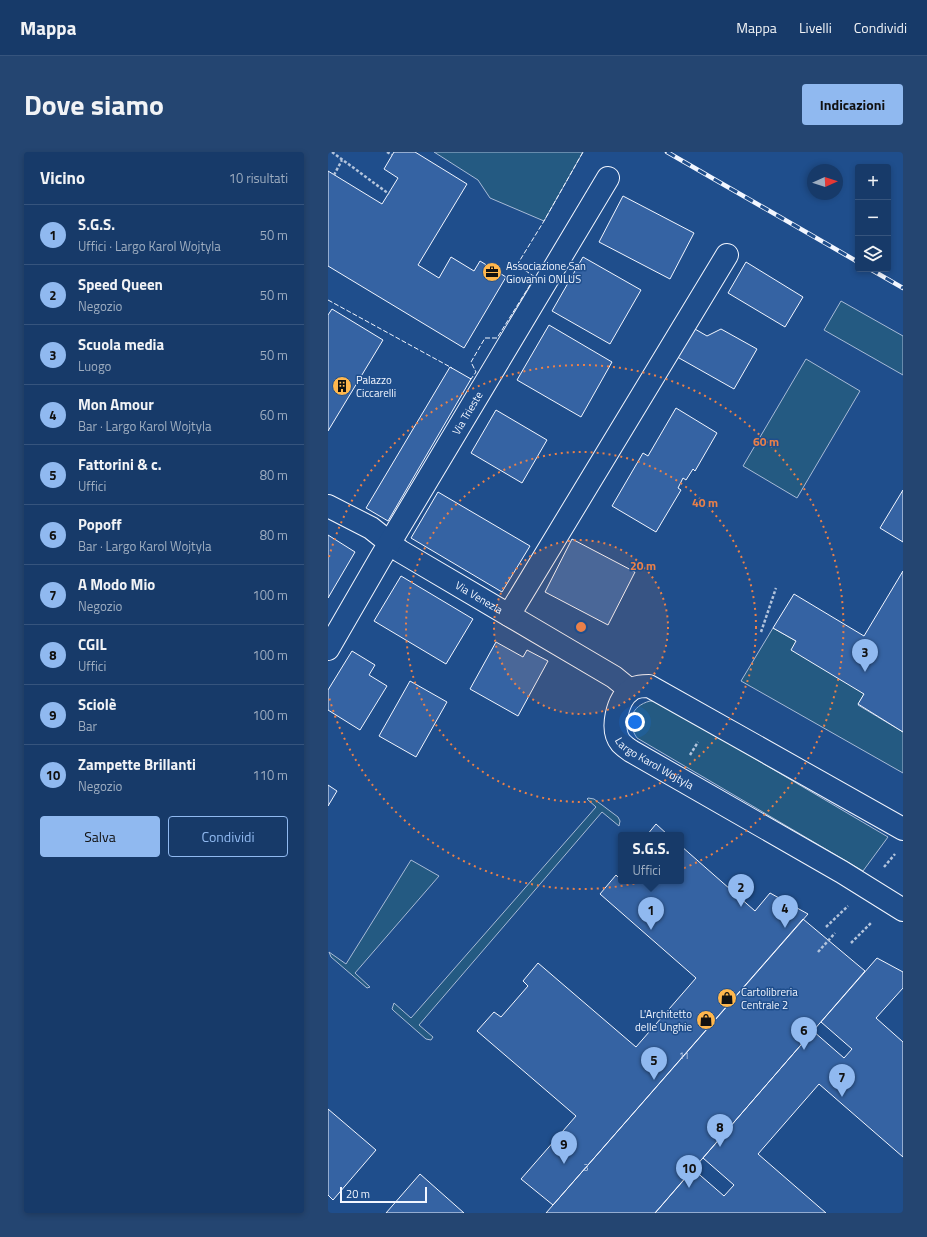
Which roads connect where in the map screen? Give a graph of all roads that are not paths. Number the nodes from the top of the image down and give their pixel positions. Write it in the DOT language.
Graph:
graph roads {
  1 [pos="608,178"];
  2 [pos="727,256"];
  3 [pos="328,506"];
  4 [pos="390,542"];
  5 [pos="509,615"];
  6 [pos="328,649"];
  7 [pos="630,690"];
  8 [pos="901,839"];
  9 [pos="903,910"];
  1 -- 4 [label="street, Via Trieste"];
  2 -- 5 [label="street"];
  3 -- 4 [label="street, Via Venezia"];
  4 -- 5 [label="street, Via Venezia"];
  4 -- 6 [label="street, Via Trieste"];
  5 -- 7 [label="street, Via Venezia"];
  7 -- 8 [label="street"];
  7 -- 9 [label="street, Largo Karol Wojtyla"];
}
